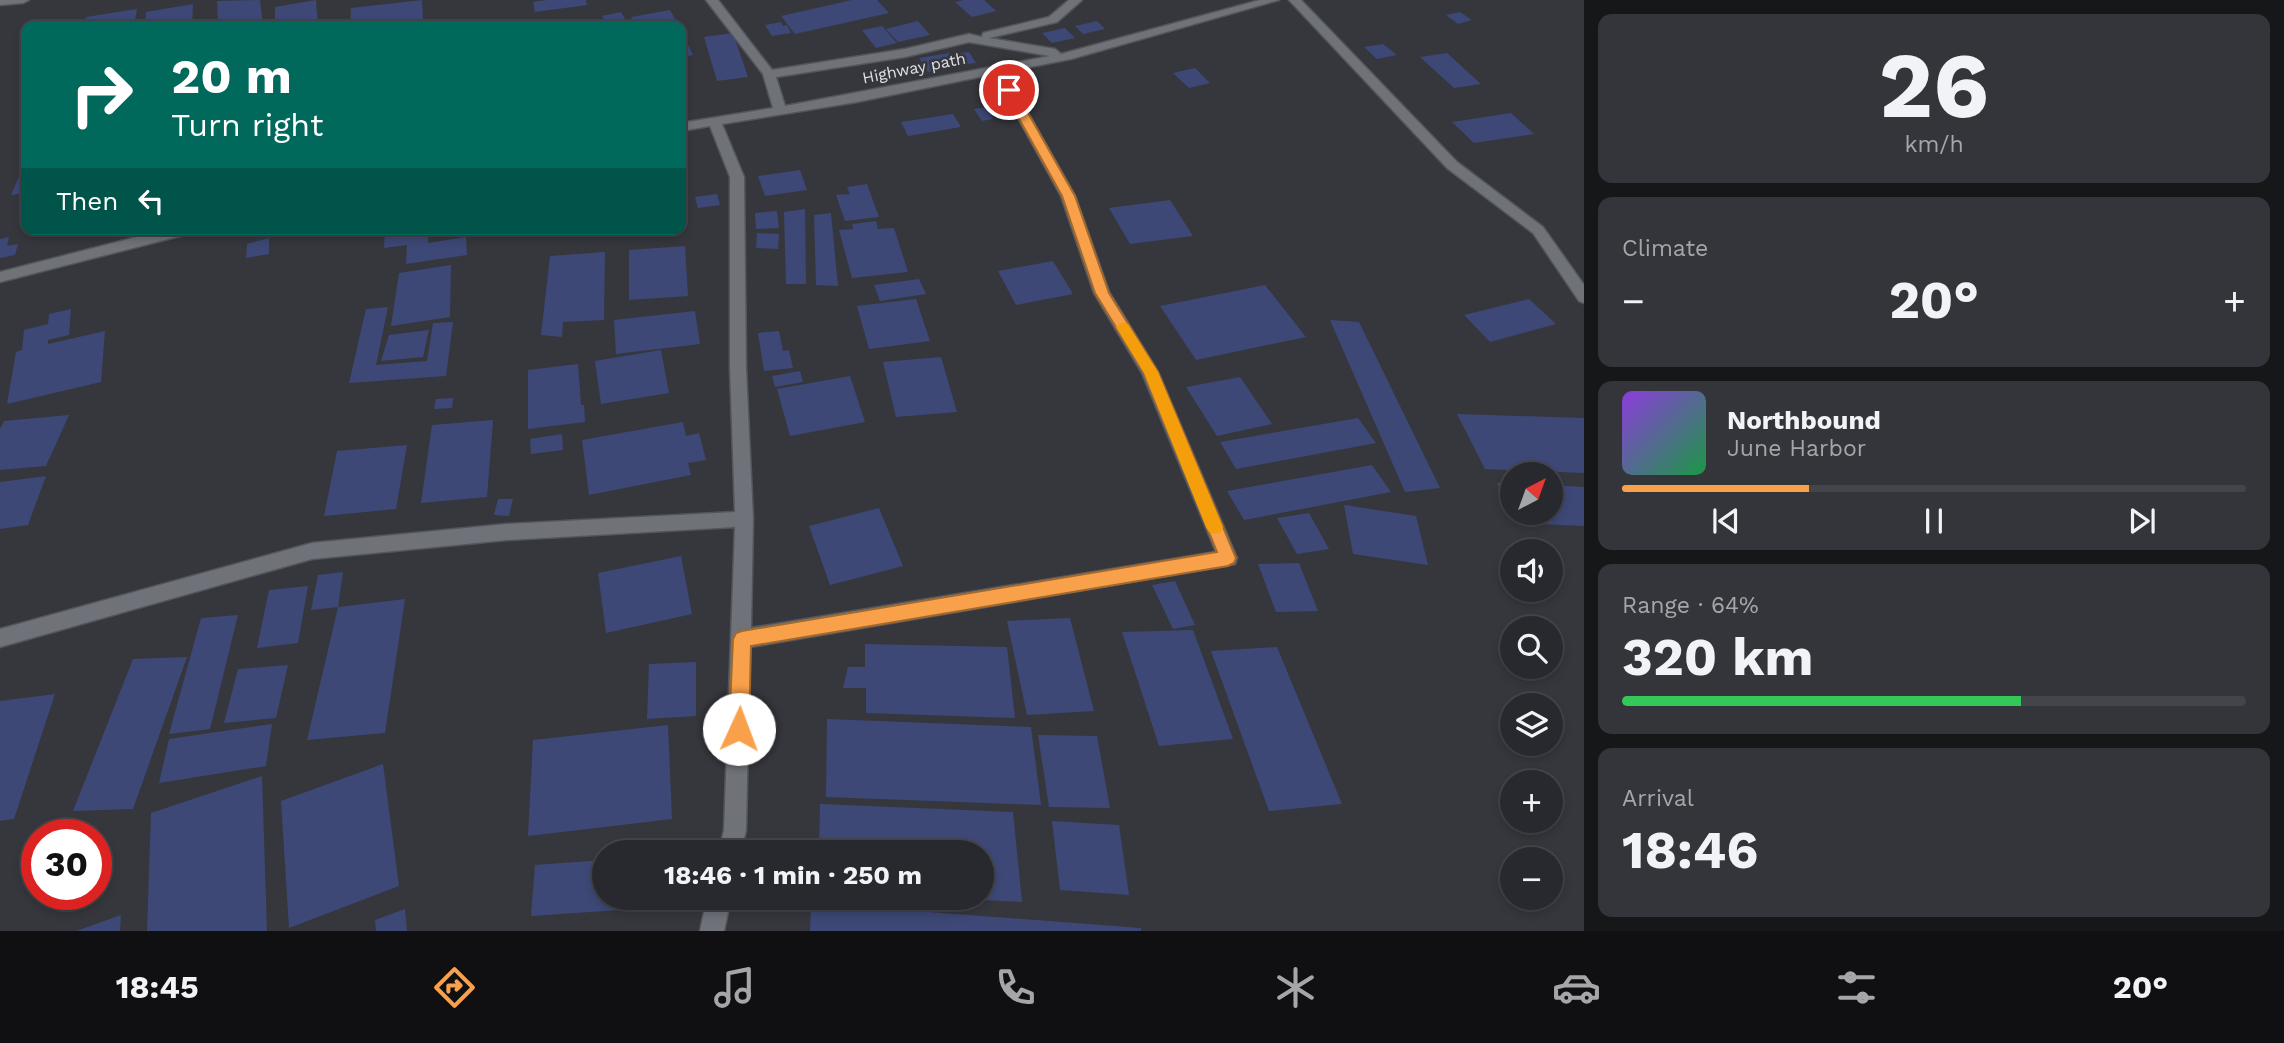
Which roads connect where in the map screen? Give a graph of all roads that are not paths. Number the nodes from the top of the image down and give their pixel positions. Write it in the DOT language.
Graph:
graph roads {
  1 [pos="23,0"];
  2 [pos="712,0"];
  3 [pos="1076,0"];
  4 [pos="1225,0"];
  5 [pos="1273,0"];
  6 [pos="1295,0"];
  7 [pos="0,2"];
  8 [pos="1234,11"];
  9 [pos="969,38"];
  10 [pos="1067,55"];
  11 [pos="997,69"];
  12 [pos="769,74"];
  13 [pos="780,111"];
  14 [pos="715,122"];
  15 [pos="686,126"];
  16 [pos="165,235"];
  17 [pos="0,278"];
  18 [pos="1584,297"];
  19 [pos="744,519"];
  20 [pos="0,638"];
  21 [pos="742,639"];
  22 [pos="733,840"];
  23 [pos="716,910"];
  24 [pos="712,931"];
  1 -- 7 [label="street"];
  2 -- 12 [label="street"];
  3 -- 9 [label="street"];
  4 -- 8 [label="street"];
  5 -- 8 [label="street, Highway path"];
  6 -- 18 [label="street"];
  8 -- 10 [label="street, Highway path"];
  9 -- 10 [label="street"];
  9 -- 12 [label="street"];
  10 -- 11 [label="street, Highway path"];
  11 -- 13 [label="street, Highway path"];
  11 -- 21 [label="street"];
  12 -- 13 [label="street"];
  13 -- 14 [label="street, Highway path"];
  14 -- 15 [label="street, Highway path"];
  14 -- 19 [label="street"];
  16 -- 17 [label="street"];
  19 -- 20 [label="street"];
  19 -- 21 [label="street"];
  21 -- 22 [label="street"];
  23 -- 24 [label="street"];
}
